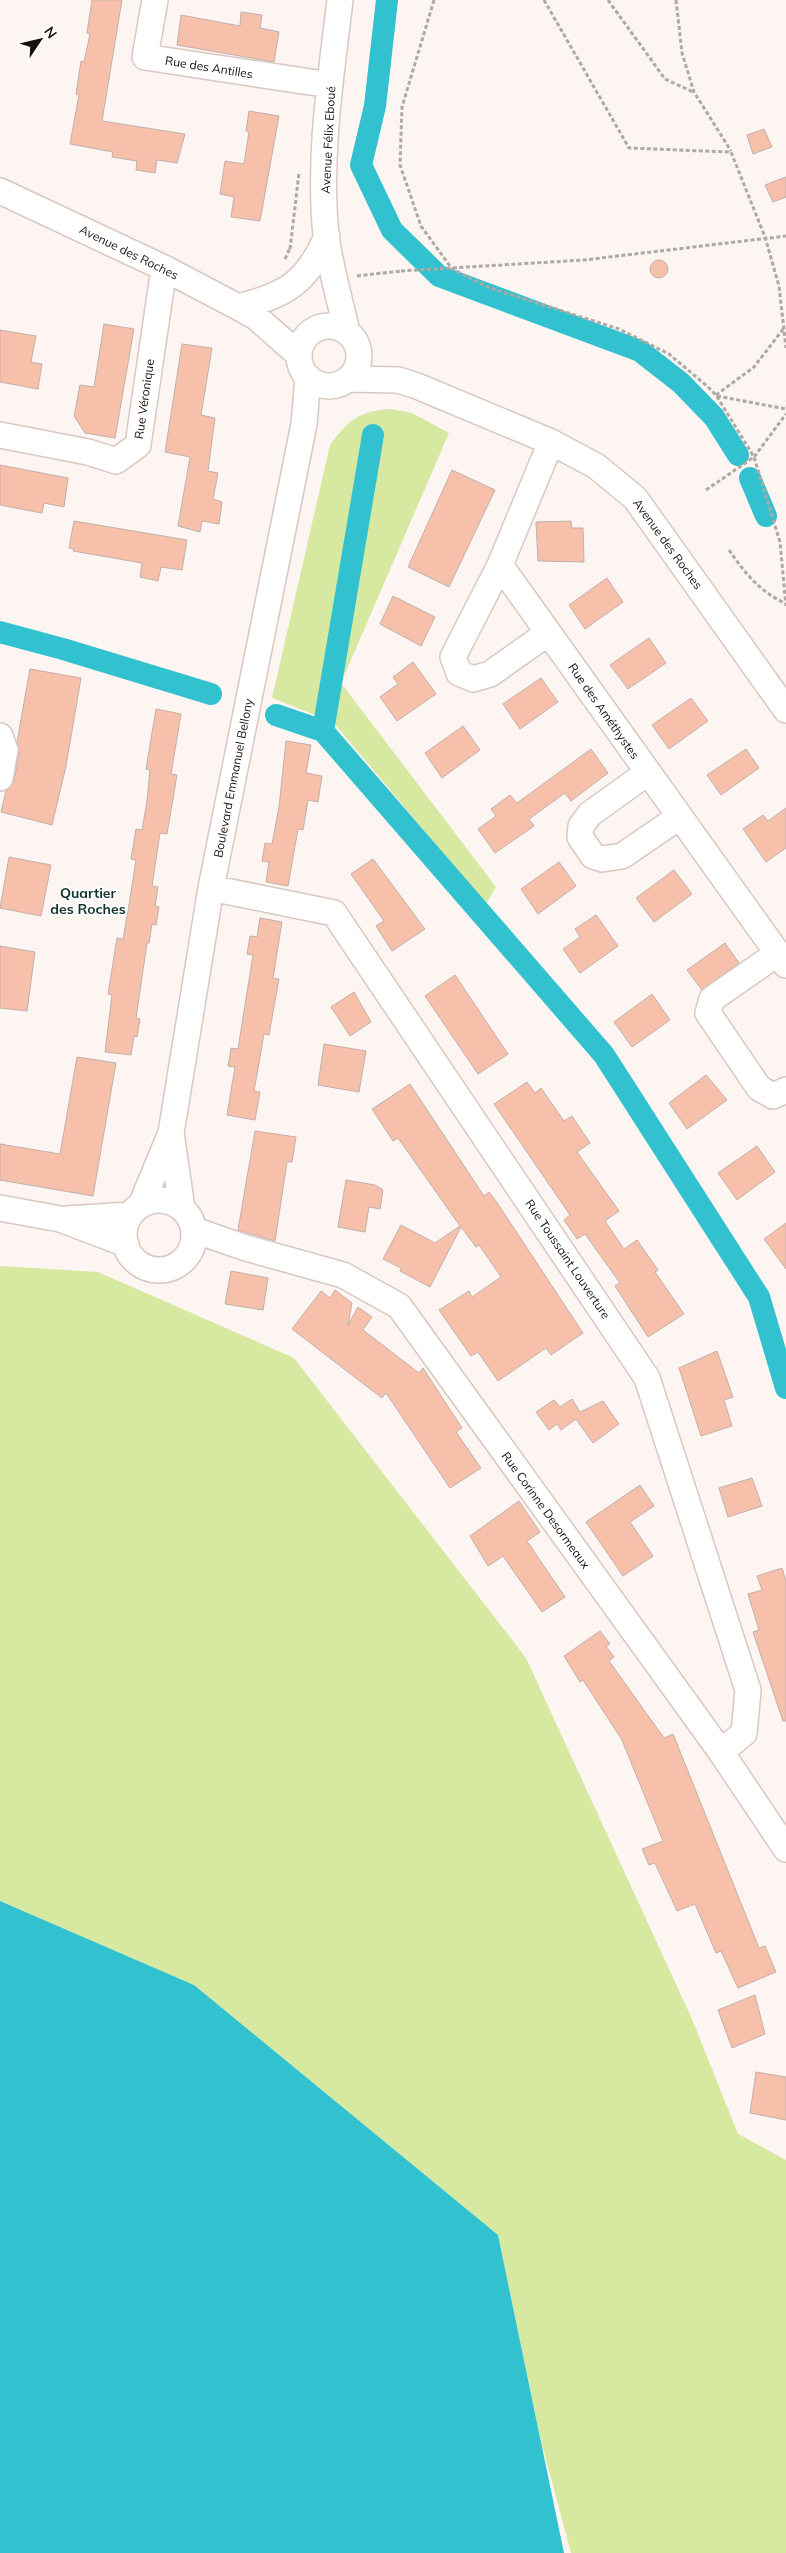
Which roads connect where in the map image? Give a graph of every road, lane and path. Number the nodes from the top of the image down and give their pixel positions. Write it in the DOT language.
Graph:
graph roads {
  1 [pos="155,0"];
  2 [pos="340,0"];
  3 [pos="434,0"];
  4 [pos="544,0"];
  5 [pos="608,0"];
  6 [pos="676,0"];
  7 [pos="330,85"];
  8 [pos="694,92"];
  9 [pos="731,152"];
  10 [pos="0,191"];
  11 [pos="326,236"];
  12 [pos="786,236"];
  13 [pos="765,237"];
  14 [pos="290,248"];
  15 [pos="284,261"];
  16 [pos="164,268"];
  17 [pos="452,269"];
  18 [pos="401,271"];
  19 [pos="339,278"];
  20 [pos="247,312"];
  21 [pos="785,327"];
  22 [pos="315,329"];
  23 [pos="352,339"];
  24 [pos="786,348"];
  25 [pos="303,366"];
  26 [pos="398,380"];
  27 [pos="342,382"];
  28 [pos="716,395"];
  29 [pos="786,409"];
  30 [pos="786,414"];
  31 [pos="304,424"];
  32 [pos="0,435"];
  33 [pos="551,442"];
  34 [pos="754,457"];
  35 [pos="706,490"];
  36 [pos="730,550"];
  37 [pos="500,564"];
  38 [pos="785,604"];
  39 [pos="548,633"];
  40 [pos="786,710"];
  41 [pos="0,736"];
  42 [pos="647,773"];
  43 [pos="0,778"];
  44 [pos="680,817"];
  45 [pos="211,888"];
  46 [pos="782,959"];
  47 [pos="786,1090"];
  48 [pos="171,1133"];
  49 [pos="0,1208"];
  50 [pos="182,1208"];
  51 [pos="135,1210"];
  52 [pos="60,1219"];
  53 [pos="191,1242"];
  54 [pos="126,1244"];
  55 [pos="721,1752"];
  56 [pos="786,1849"];
  1 -- 7 [label="street, Rue des Antilles"];
  2 -- 7 [label="street, Avenue Félix Eboué"];
  3 -- 17 [label="path"];
  4 -- 9 [label="path"];
  5 -- 8 [label="path"];
  6 -- 8 [label="path"];
  7 -- 11 [label="street, Avenue Félix Eboué"];
  8 -- 9 [label="path"];
  9 -- 13 [label="path"];
  10 -- 16 [label="street, Avenue des Roches"];
  11 -- 19 [label="street, Avenue Félix Eboué"];
  11 -- 20 [label="street"];
  12 -- 13 [label="path"];
  13 -- 17 [label="path"];
  13 -- 21 [label="path"];
  14 -- 15 [label="path"];
  16 -- 20 [label="street, Avenue des Roches"];
  16 -- 32 [label="street, Rue Véronique"];
  17 -- 18 [label="path"];
  17 -- 28 [label="path"];
  18 -- 19 [label="path"];
  18 -- 19 [label="path"];
  19 -- 22 [label="street, Avenue Félix Eboué"];
  19 -- 23 [label="street, Avenue Félix Eboué"];
  20 -- 22 [label="street, Avenue des Roches"];
  20 -- 25 [label="street, Avenue des Roches"];
  21 -- 24 [label="path"];
  21 -- 28 [label="path"];
  22 -- 23 [label="street"];
  22 -- 25 [label="street"];
  23 -- 26 [label="street, Avenue des Roches"];
  23 -- 27 [label="street"];
  25 -- 27 [label="street"];
  25 -- 31 [label="street, Boulevard Emmanuel Bellony"];
  26 -- 27 [label="street, Avenue des Roches"];
  26 -- 33 [label="street, Avenue des Roches"];
  27 -- 31 [label="street, Boulevard Emmanuel Bellony"];
  28 -- 29 [label="path"];
  28 -- 34 [label="path"];
  30 -- 34 [label="path"];
  31 -- 45 [label="street, Boulevard Emmanuel Bellony"];
  33 -- 37 [label="street"];
  33 -- 40 [label="street, Avenue des Roches"];
  34 -- 35 [label="path"];
  34 -- 38 [label="path"];
  36 -- 38 [label="path"];
  37 -- 39 [label="street, Rue des Améthystes"];
  37 -- 39 [label="street"];
  39 -- 42 [label="street, Rue des Améthystes"];
  41 -- 43 [label="street"];
  42 -- 44 [label="street, Rue des Améthystes"];
  42 -- 44 [label="street"];
  44 -- 46 [label="street, Rue des Améthystes"];
  45 -- 48 [label="street, Boulevard Emmanuel Bellony"];
  45 -- 55 [label="street, Rue Toussaint Louverture"];
  46 -- 47 [label="street"];
  48 -- 50 [label="street, Boulevard Emmanuel Bellony"];
  48 -- 51 [label="street, Boulevard Emmanuel Bellony"];
  49 -- 52 [label="street"];
  50 -- 51 [label="street"];
  50 -- 53 [label="street"];
  51 -- 52 [label="street"];
  51 -- 54 [label="street"];
  52 -- 54 [label="street"];
  53 -- 54 [label="street"];
  53 -- 55 [label="street, Rue Corinne Desormeaux"];
  55 -- 56 [label="street, Rue Corinne Desormeaux"];
}
